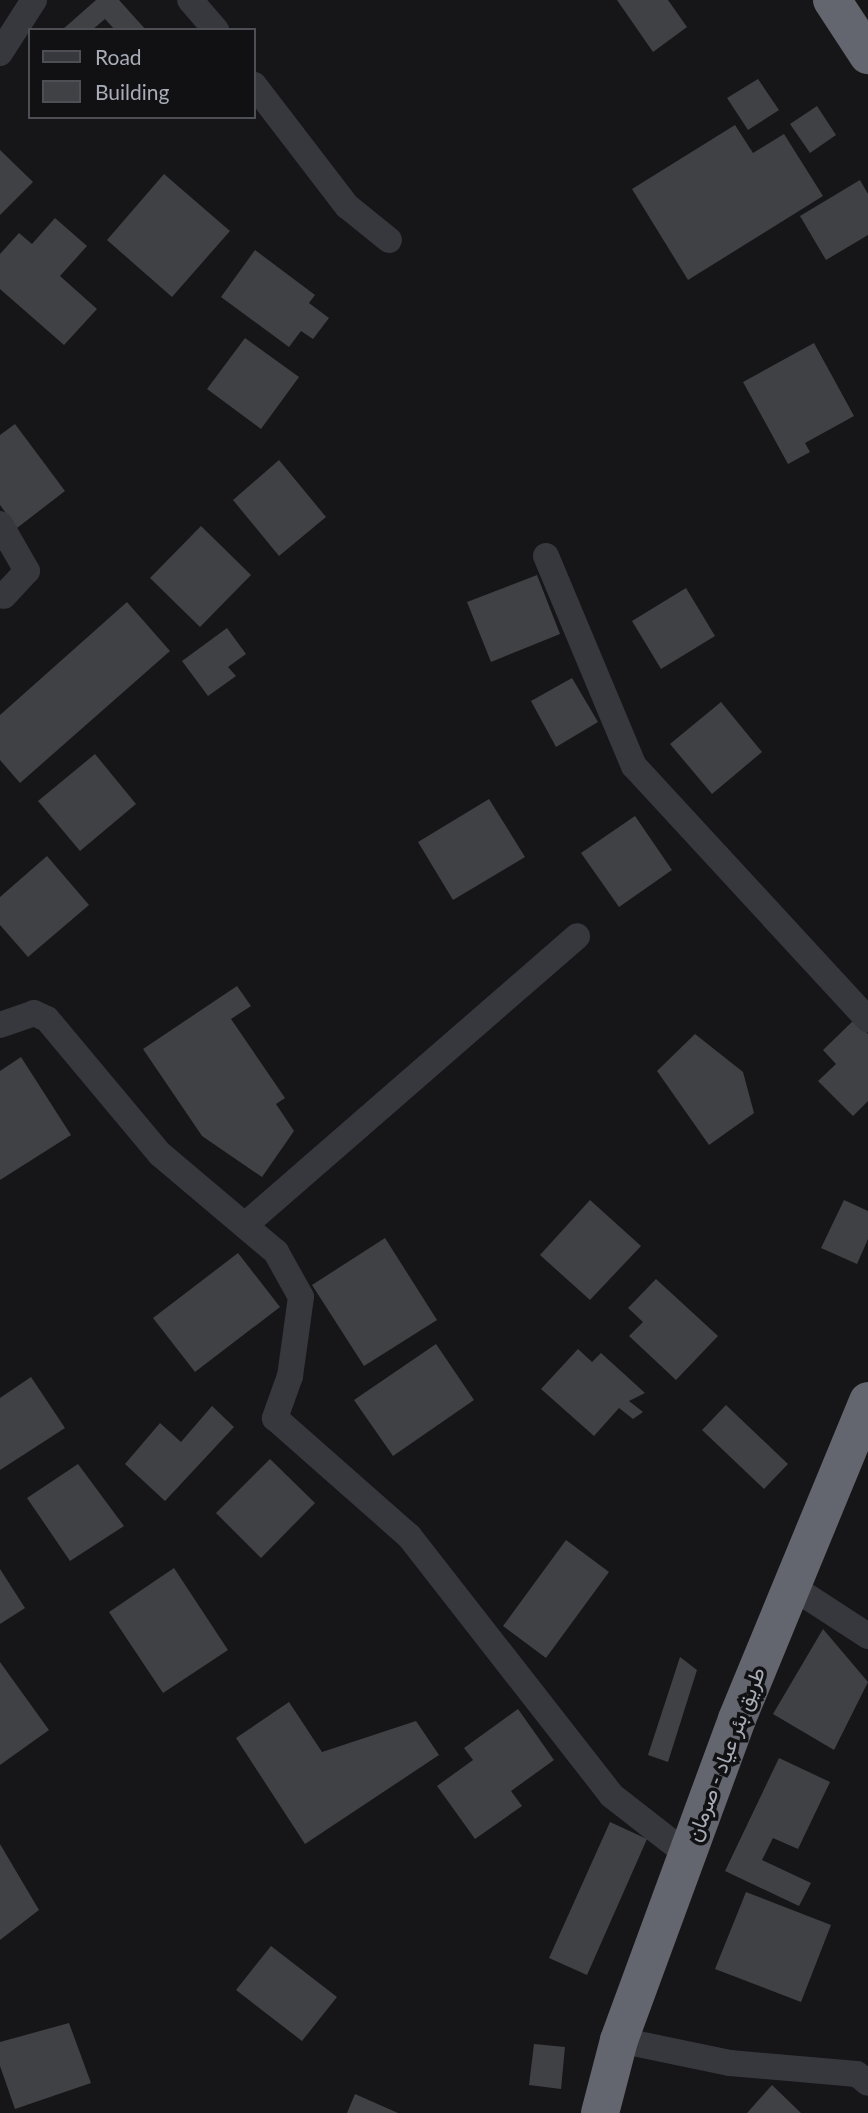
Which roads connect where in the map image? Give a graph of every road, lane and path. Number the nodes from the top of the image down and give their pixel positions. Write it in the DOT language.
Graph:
graph roads {
  1 [pos="34,0"];
  2 [pos="190,0"];
  3 [pos="832,0"];
  4 [pos="214,28"];
  5 [pos="0,53"];
  6 [pos="868,55"];
  7 [pos="256,88"];
  8 [pos="389,240"];
  9 [pos="0,524"];
  10 [pos="546,556"];
  11 [pos="4,596"];
  12 [pos="578,936"];
  13 [pos="868,1020"];
  14 [pos="0,1025"];
  15 [pos="245,1225"];
  16 [pos="868,1401"];
  17 [pos="791,1586"];
  18 [pos="868,1636"];
  19 [pos="688,1854"];
  20 [pos="620,2040"];
  21 [pos="868,2083"];
  22 [pos="600,2113"];
  1 -- 5 [label="street"];
  2 -- 4 [label="street"];
  3 -- 6 [label="highway"];
  7 -- 8 [label="street"];
  9 -- 11 [label="street"];
  10 -- 13 [label="street"];
  12 -- 15 [label="street"];
  14 -- 15 [label="street"];
  15 -- 19 [label="street"];
  16 -- 17 [label="highway, طريق بئر عياد - صرمان"];
  17 -- 18 [label="street"];
  17 -- 19 [label="highway, طريق بئر عياد - صرمان"];
  19 -- 20 [label="highway, طريق بئر عياد - صرمان"];
  20 -- 21 [label="street"];
  20 -- 22 [label="highway, طريق بئر عياد - صرمان"];
}
